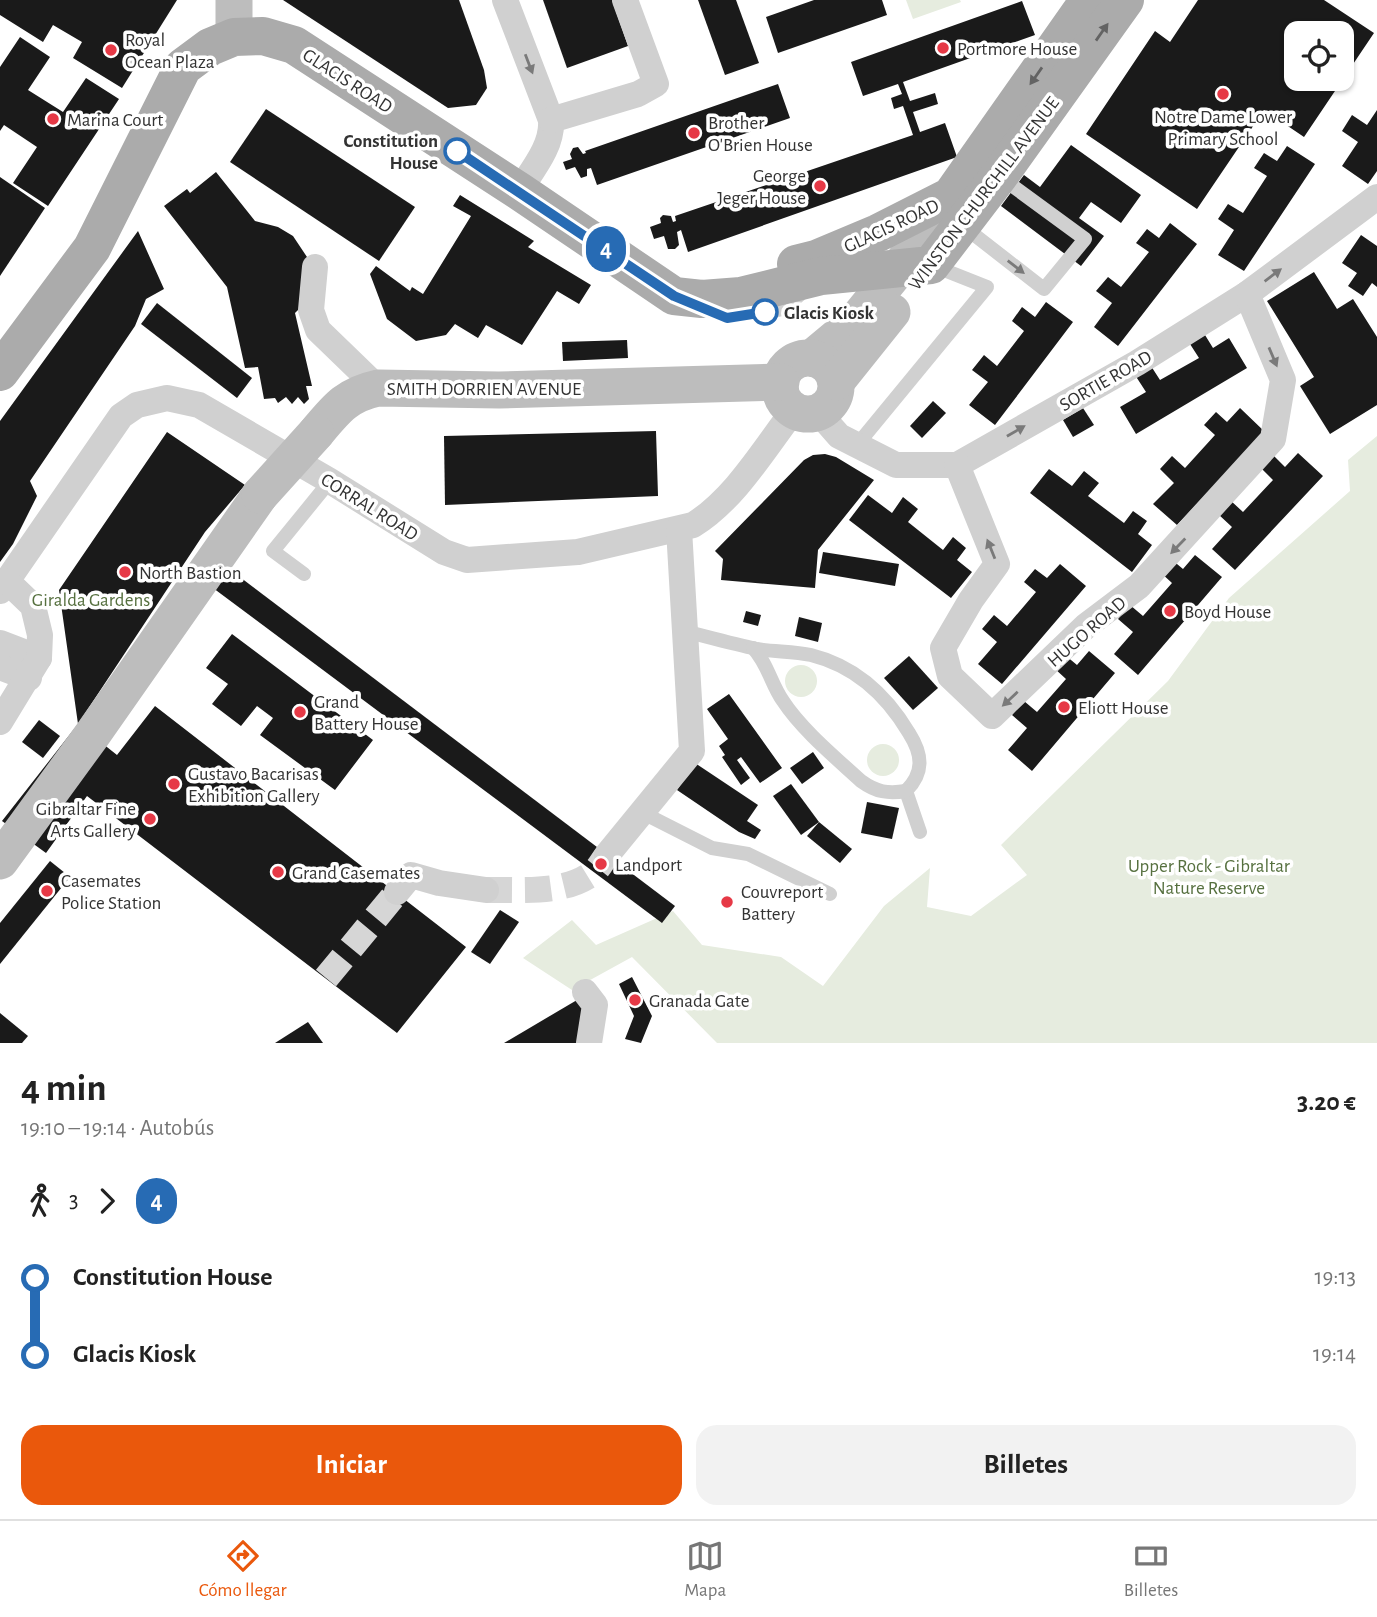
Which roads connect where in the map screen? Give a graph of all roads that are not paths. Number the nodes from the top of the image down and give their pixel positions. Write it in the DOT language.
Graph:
graph roads {
  1 [pos="505,0"];
  2 [pos="625,0"];
  3 [pos="1089,0"];
  4 [pos="1125,0"];
  5 [pos="234,18"];
  6 [pos="551,120"];
  7 [pos="999,176"];
  8 [pos="519,191"];
  9 [pos="1377,197"];
  10 [pos="957,210"];
  11 [pos="626,263"];
  12 [pos="315,267"];
  13 [pos="915,267"];
  14 [pos="1247,294"];
  15 [pos="0,372"];
  16 [pos="378,388"];
  17 [pos="808,389"];
  18 [pos="857,445"];
  19 [pos="957,465"];
  20 [pos="330,481"];
  21 [pos="679,529"];
  22 [pos="304,574"];
  23 [pos="3,586"];
  24 [pos="684,631"];
  25 [pos="0,643"];
  26 [pos="754,648"];
  27 [pos="810,655"];
  28 [pos="0,667"];
  29 [pos="771,680"];
  30 [pos="12,698"];
  31 [pos="906,791"];
  32 [pos="641,812"];
  33 [pos="920,832"];
  34 [pos="607,855"];
  35 [pos="0,861"];
  36 [pos="486,890"];
  37 [pos="397,892"];
  38 [pos="830,894"];
  39 [pos="585,992"];
  40 [pos="589,1043"];
  1 -- 6 [label="street, one-way"];
  2 -- 6 [label="street"];
  3 -- 10 [label="main road, WINSTON CHURCHILL AVENUE, one-way"];
  7 -- 4 [label="main road, WINSTON CHURCHILL AVENUE, one-way"];
  5 -- 8 [label="main road, GLACIS ROAD"];
  5 -- 15 [label="main road, GLACIS ROAD"];
  6 -- 8 [label="street"];
  7 -- 10 [label="main road, WINSTON CHURCHILL AVENUE"];
  10 -- 7 [label="lane, one-way"];
  8 -- 11 [label="main road, GLACIS ROAD"];
  14 -- 9 [label="street, SORTIE ROAD, one-way"];
  10 -- 11 [label="main road, GLACIS ROAD"];
  10 -- 13 [label="main road, WINSTON CHURCHILL AVENUE"];
  11 -- 13 [label="main road, GLACIS ROAD"];
  12 -- 16 [label="street"];
  13 -- 17 [label="street, WINSTON CHURCHILL AVENUE"];
  13 -- 18 [label="lane"];
  19 -- 14 [label="street, SORTIE ROAD, one-way"];
  14 -- 19 [label="street, HUGO ROAD, one-way"];
  16 -- 17 [label="street, SMITH DORRIEN AVENUE"];
  16 -- 35 [label="street, SMITH DORRIEN AVENUE, bridge"];
  17 -- 18 [label="street, SORTIE ROAD"];
  17 -- 21 [label="street, CORRAL ROAD"];
  18 -- 19 [label="street, SORTIE ROAD"];
  20 -- 21 [label="street, CORRAL ROAD"];
  20 -- 22 [label="lane"];
  20 -- 23 [label="street, CORRAL ROAD"];
  21 -- 24 [label="street"];
  23 -- 30 [label="street"];
  24 -- 26 [label="lane"];
  24 -- 32 [label="street"];
  25 -- 30 [label="street"];
  26 -- 27 [label="lane"];
  26 -- 29 [label="lane"];
  27 -- 29 [label="lane"];
  27 -- 31 [label="lane"];
  28 -- 30 [label="street"];
  29 -- 31 [label="lane"];
  31 -- 33 [label="lane"];
  32 -- 34 [label="street"];
  32 -- 38 [label="lane"];
  36 -- 37 [label="street"];
  39 -- 40 [label="street"];
}
